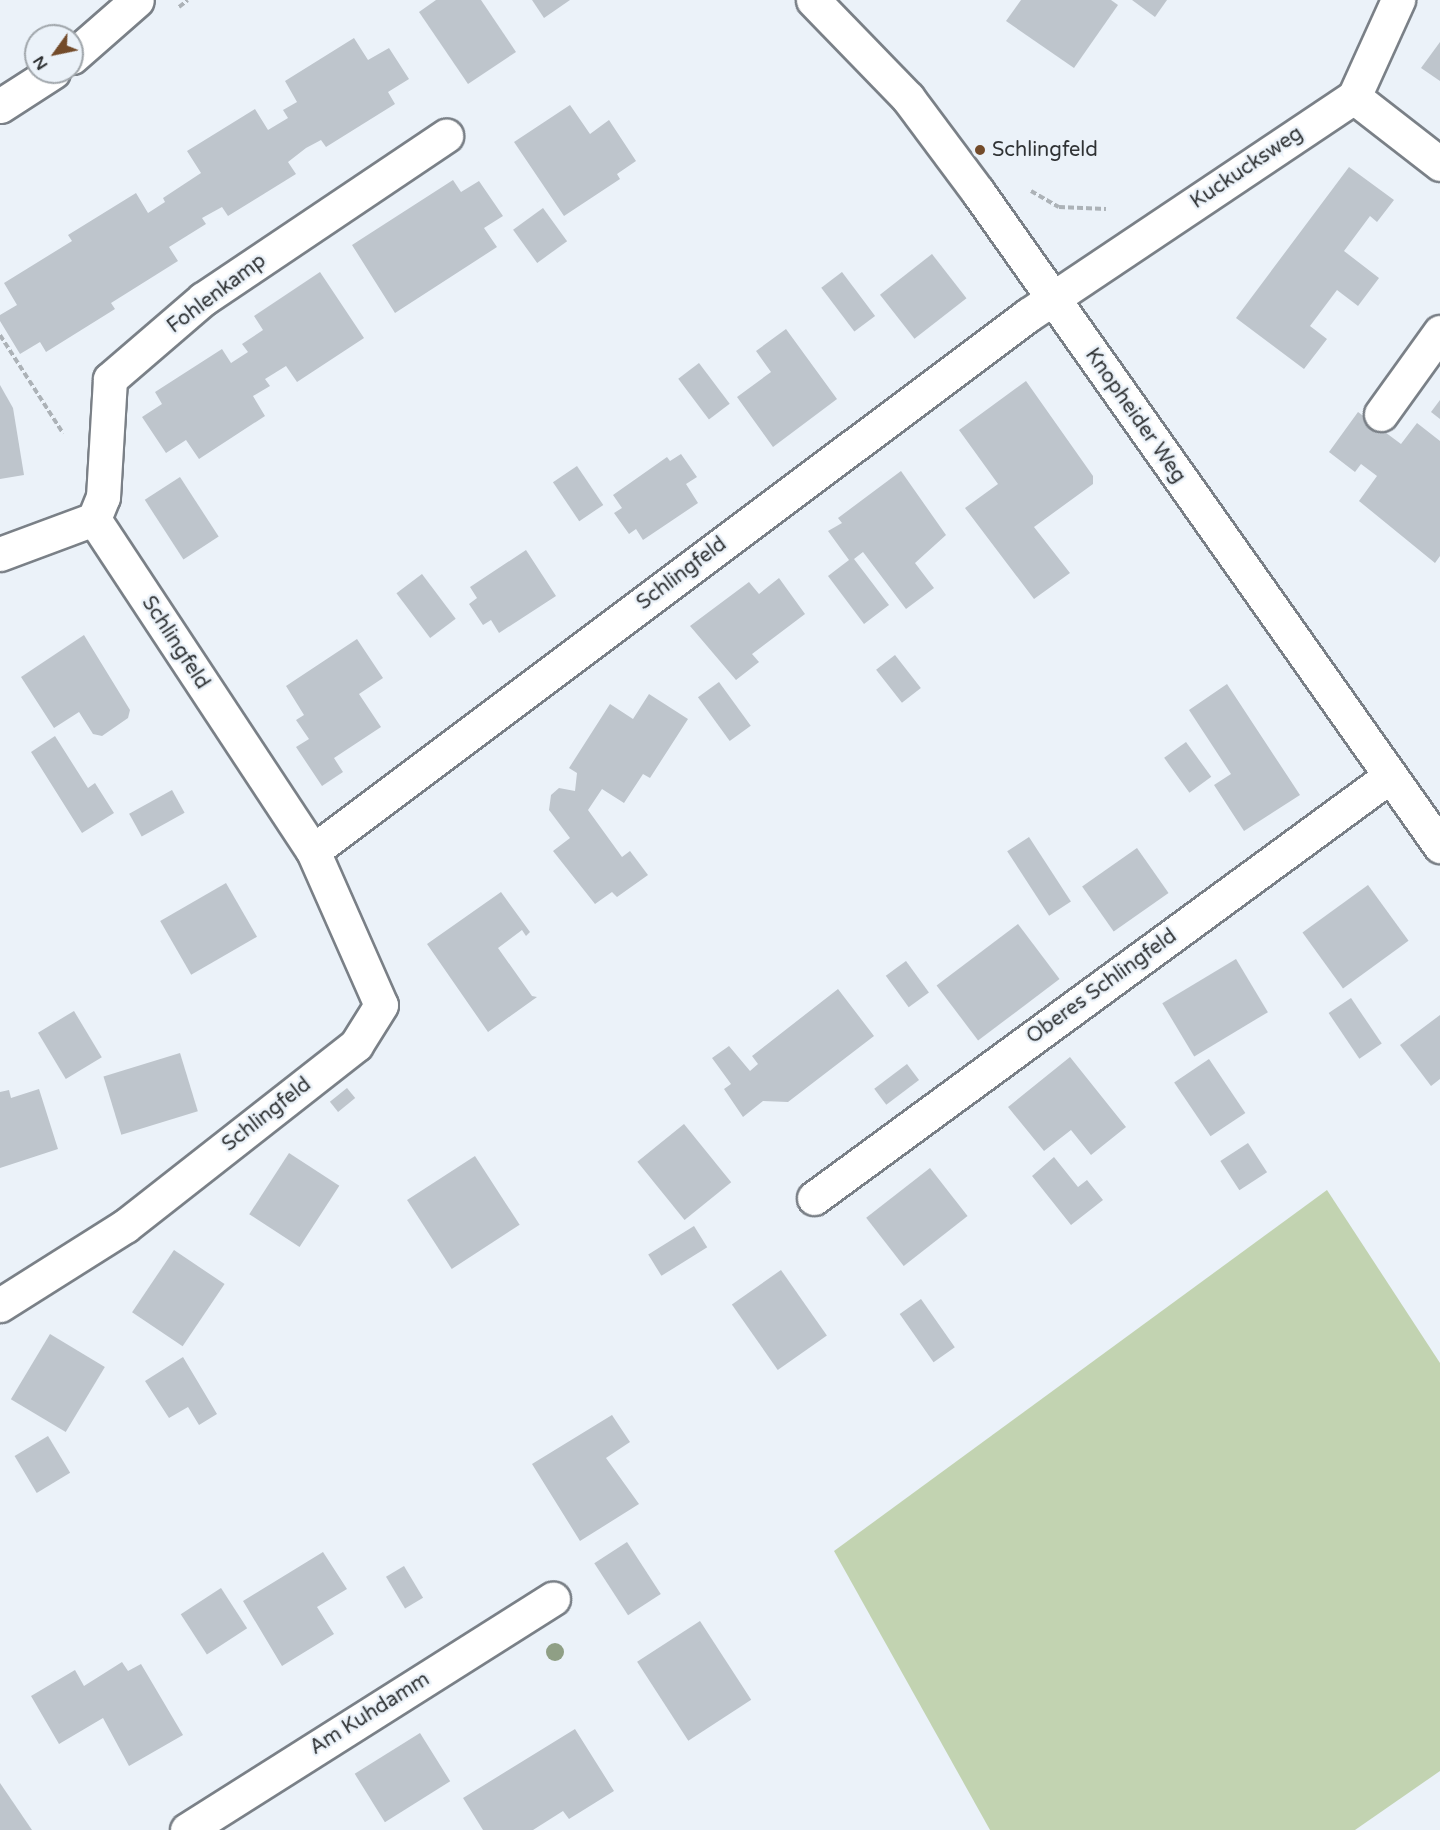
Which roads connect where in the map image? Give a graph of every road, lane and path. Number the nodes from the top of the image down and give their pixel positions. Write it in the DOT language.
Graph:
graph roads {
  1 [pos="137,0"];
  2 [pos="813,0"];
  3 [pos="1398,0"];
  4 [pos="84,46"];
  5 [pos="34,84"];
  6 [pos="1354,97"];
  7 [pos="0,106"];
  8 [pos="446,136"];
  9 [pos="1440,164"];
  10 [pos="1028,188"];
  11 [pos="1116,209"];
  12 [pos="1053,298"];
  13 [pos="1440,332"];
  14 [pos="0,335"];
  15 [pos="1381,414"];
  16 [pos="67,440"];
  17 [pos="94,519"];
  18 [pos="0,554"];
  19 [pos="1390,776"];
  20 [pos="1440,846"];
  21 [pos="313,851"];
  22 [pos="814,1198"];
  23 [pos="0,1305"];
  24 [pos="553,1599"];
  25 [pos="187,1830"];
  1 -- 4 [label="street"];
  2 -- 12 [label="street, Knopheider Weg"];
  3 -- 6 [label="street"];
  5 -- 7 [label="street"];
  6 -- 9 [label="street"];
  6 -- 12 [label="street, Kuckucksweg"];
  8 -- 17 [label="street, Fohlenkamp"];
  10 -- 11 [label="path"];
  12 -- 19 [label="street, Knopheider Weg"];
  12 -- 21 [label="street, Schlingfeld"];
  13 -- 15 [label="street"];
  14 -- 16 [label="path"];
  17 -- 18 [label="street"];
  17 -- 21 [label="street, Schlingfeld"];
  19 -- 20 [label="street, Knopheider Weg"];
  19 -- 22 [label="street, Oberes Schlingfeld"];
  21 -- 23 [label="street, Schlingfeld"];
  24 -- 25 [label="street, Am Kuhdamm"];
}
